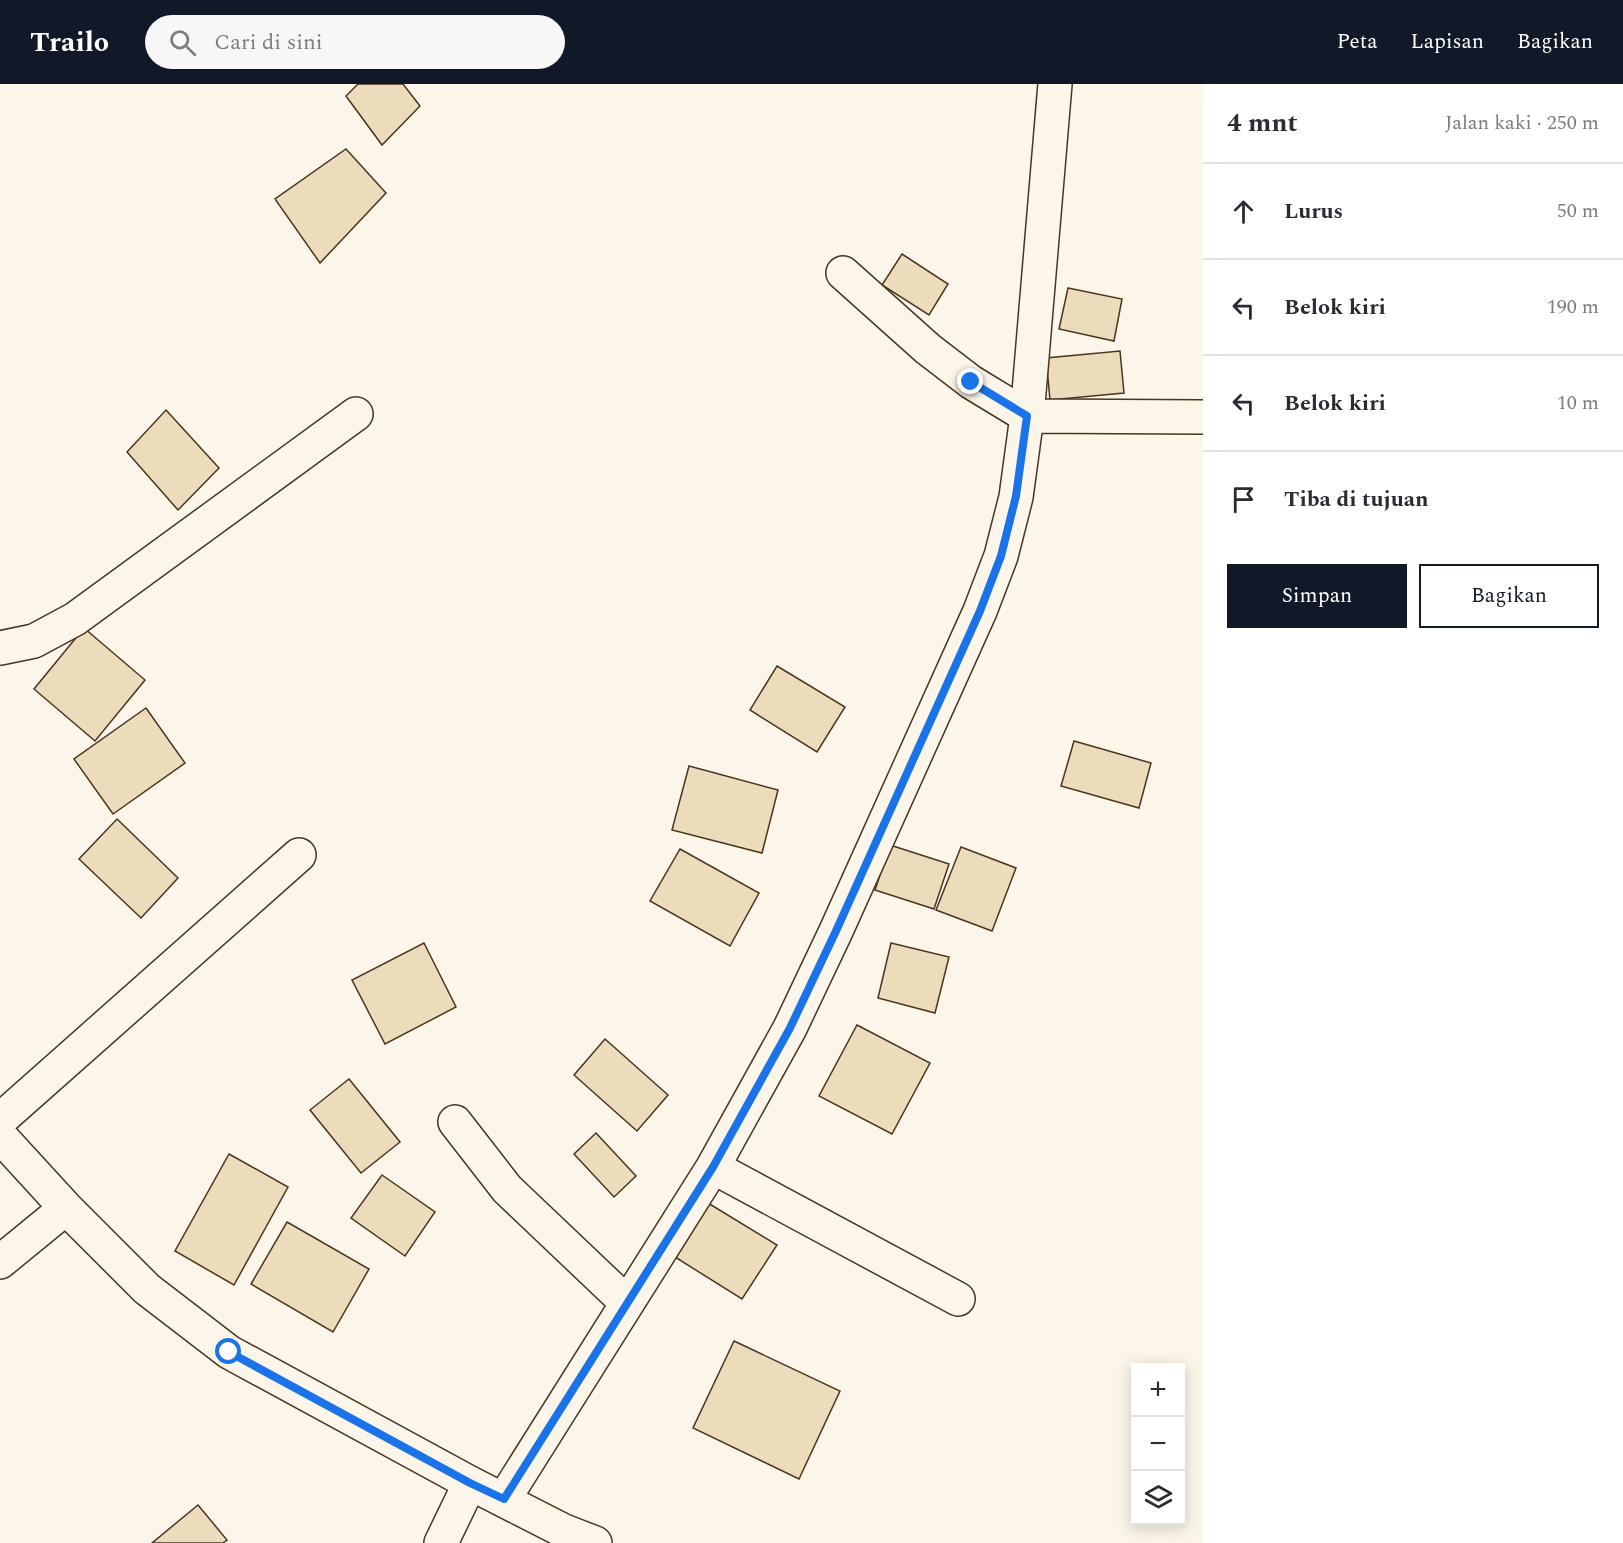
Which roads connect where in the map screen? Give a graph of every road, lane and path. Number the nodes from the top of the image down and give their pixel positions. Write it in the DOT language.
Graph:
graph roads {
  1 [pos="1055,84"];
  2 [pos="843,273"];
  3 [pos="356,414"];
  4 [pos="1027,416"];
  5 [pos="1203,417"];
  6 [pos="0,648"];
  7 [pos="299,855"];
  8 [pos="0,1120"];
  9 [pos="455,1122"];
  10 [pos="0,1136"];
  11 [pos="713,1167"];
  12 [pos="66,1208"];
  13 [pos="0,1262"];
  14 [pos="958,1299"];
  15 [pos="627,1303"];
  16 [pos="470,1483"];
  17 [pos="504,1499"];
  18 [pos="564,1537"];
  19 [pos="441,1543"];
  20 [pos="595,1543"];
  1 -- 4 [label="street"];
  2 -- 4 [label="street"];
  3 -- 6 [label="street"];
  4 -- 5 [label="street"];
  4 -- 11 [label="street"];
  7 -- 8 [label="street"];
  9 -- 15 [label="street"];
  10 -- 12 [label="street"];
  11 -- 14 [label="street"];
  11 -- 15 [label="street"];
  12 -- 13 [label="street"];
  12 -- 16 [label="street"];
  15 -- 17 [label="street"];
  16 -- 17 [label="street"];
  16 -- 19 [label="street"];
  17 -- 18 [label="street"];
  18 -- 20 [label="street"];
}
